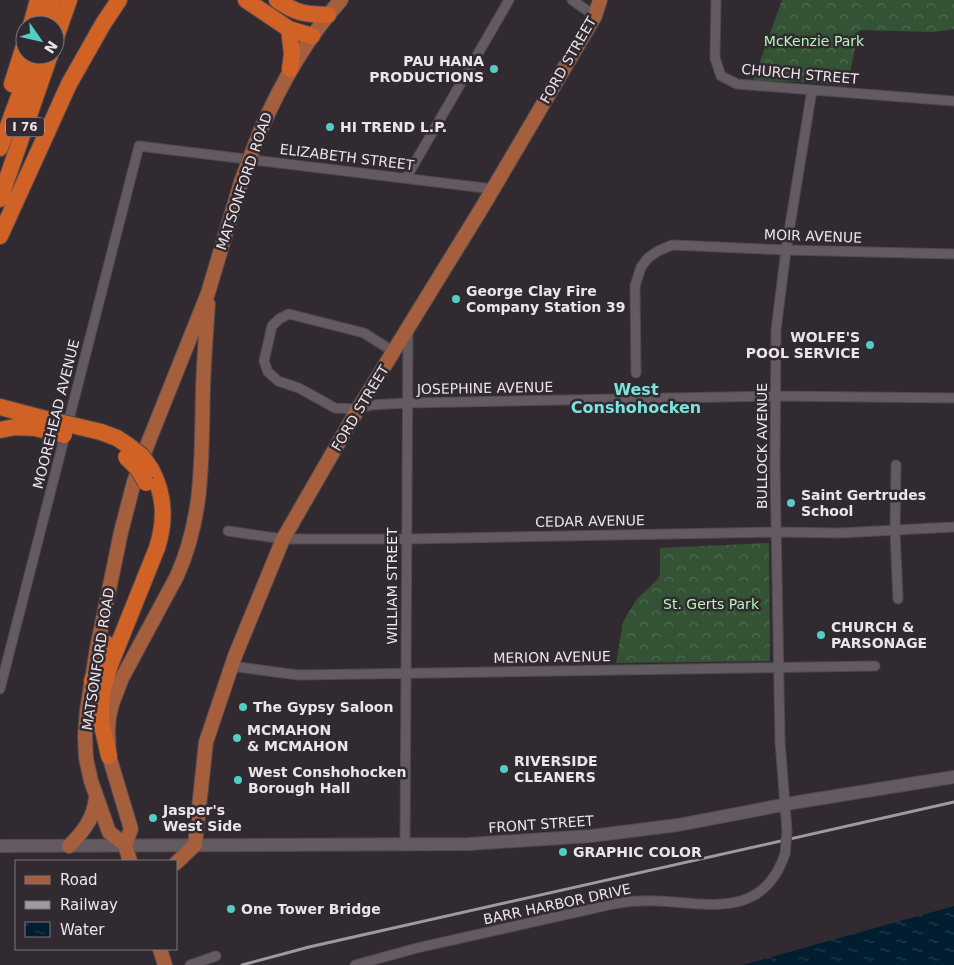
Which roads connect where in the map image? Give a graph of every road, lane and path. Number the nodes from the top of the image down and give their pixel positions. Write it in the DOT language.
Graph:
graph roads {
  1 [pos="38,0"];
  2 [pos="52,0"];
  3 [pos="69,0"];
  4 [pos="119,0"];
  5 [pos="246,0"];
  6 [pos="341,0"];
  7 [pos="509,0"];
  8 [pos="572,0"];
  9 [pos="600,0"];
  10 [pos="716,0"];
  11 [pos="282,3"];
  12 [pos="33,15"];
  13 [pos="47,15"];
  14 [pos="64,15"];
  15 [pos="328,15"];
  16 [pos="595,16"];
  17 [pos="289,30"];
  18 [pos="312,36"];
  19 [pos="18,65"];
  20 [pos="30,65"];
  21 [pos="47,65"];
  22 [pos="290,69"];
  23 [pos="812,90"];
  24 [pos="954,101"];
  25 [pos="0,123"];
  26 [pos="139,146"];
  27 [pos="0,148"];
  28 [pos="406,178"];
  29 [pos="493,189"];
  30 [pos="0,199"];
  31 [pos="0,236"];
  32 [pos="786,250"];
  33 [pos="954,254"];
  34 [pos="208,293"];
  35 [pos="408,328"];
  36 [pos="394,352"];
  37 [pos="636,373"];
  38 [pos="775,396"];
  39 [pos="954,398"];
  40 [pos="406,403"];
  41 [pos="0,407"];
  42 [pos="358,409"];
  43 [pos="36,423"];
  44 [pos="0,430"];
  45 [pos="896,465"];
  46 [pos="149,476"];
  47 [pos="954,527"];
  48 [pos="228,531"];
  49 [pos="895,531"];
  50 [pos="776,532"];
  51 [pos="406,538"];
  52 [pos="283,539"];
  53 [pos="898,599"];
  54 [pos="231,666"];
  55 [pos="875,666"];
  56 [pos="778,668"];
  57 [pos="406,673"];
  58 [pos="92,681"];
  59 [pos="0,689"];
  60 [pos="109,756"];
  61 [pos="954,777"];
  62 [pos="96,794"];
  63 [pos="785,804"];
  64 [pos="405,844"];
  65 [pos="125,845"];
  66 [pos="195,845"];
  67 [pos="0,846"];
  68 [pos="69,846"];
  69 [pos="130,860"];
  70 [pos="178,861"];
  71 [pos="216,956"];
  72 [pos="190,965"];
  73 [pos="355,965"];
  1 -- 12 [label="highway"];
  2 -- 13 [label="highway"];
  3 -- 14 [label="highway"];
  4 -- 31 [label="highway"];
  5 -- 17 [label="highway"];
  6 -- 15 [label="main road, MATSONFORD ROAD"];
  7 -- 28 [label="street"];
  8 -- 16 [label="street"];
  9 -- 16 [label="main road, FORD STREET"];
  10 -- 23 [label="street, CHURCH STREET"];
  11 -- 15 [label="highway"];
  11 -- 18 [label="highway"];
  15 -- 18 [label="main road, MATSONFORD ROAD"];
  16 -- 29 [label="main road, FORD STREET"];
  17 -- 18 [label="highway"];
  17 -- 22 [label="highway"];
  18 -- 22 [label="main road, MATSONFORD ROAD"];
  19 -- 25 [label="highway"];
  20 -- 27 [label="highway, I 76"];
  21 -- 30 [label="highway, I 76"];
  22 -- 34 [label="main road, MATSONFORD ROAD, bridge"];
  23 -- 24 [label="street, CHURCH STREET"];
  23 -- 32 [label="street, BULLOCK AVENUE"];
  26 -- 28 [label="street, ELIZABETH STREET"];
  26 -- 59 [label="street, MOOREHEAD AVENUE"];
  28 -- 29 [label="street, ELIZABETH STREET"];
  29 -- 35 [label="main road, FORD STREET"];
  32 -- 33 [label="street, MOIR AVENUE"];
  32 -- 37 [label="street, MOIR AVENUE"];
  32 -- 38 [label="street, BULLOCK AVENUE"];
  34 -- 58 [label="main road, MATSONFORD ROAD"];
  34 -- 60 [label="main road, MATSONFORD ROAD"];
  35 -- 36 [label="main road, FORD STREET"];
  35 -- 40 [label="street, WILLIAM STREET"];
  36 -- 42 [label="main road, FORD STREET"];
  36 -- 42 [label="street, JOSEPHINE AVENUE"];
  38 -- 39 [label="street, JOSEPHINE AVENUE"];
  38 -- 40 [label="street, JOSEPHINE AVENUE"];
  38 -- 50 [label="street, BULLOCK AVENUE"];
  40 -- 42 [label="street, JOSEPHINE AVENUE"];
  40 -- 51 [label="street, WILLIAM STREET"];
  41 -- 43 [label="highway"];
  42 -- 52 [label="main road, FORD STREET"];
  43 -- 44 [label="highway"];
  43 -- 46 [label="highway, bridge"];
  45 -- 49 [label="street"];
  46 -- 58 [label="highway"];
  46 -- 60 [label="highway"];
  47 -- 49 [label="street, CEDAR AVENUE"];
  48 -- 52 [label="street, CEDAR AVENUE"];
  49 -- 50 [label="street, CEDAR AVENUE"];
  49 -- 53 [label="street"];
  50 -- 51 [label="street, CEDAR AVENUE"];
  50 -- 56 [label="street, BULLOCK AVENUE"];
  51 -- 52 [label="street, CEDAR AVENUE"];
  51 -- 57 [label="street, WILLIAM STREET"];
  52 -- 54 [label="main road, FORD STREET"];
  54 -- 57 [label="street, MERION AVENUE"];
  54 -- 66 [label="main road, FORD STREET"];
  55 -- 56 [label="street, MERION AVENUE"];
  56 -- 57 [label="street, MERION AVENUE"];
  56 -- 63 [label="street, BULLOCK AVENUE"];
  57 -- 64 [label="street, WILLIAM STREET"];
  58 -- 62 [label="main road, MATSONFORD ROAD"];
  60 -- 65 [label="main road, MATSONFORD ROAD"];
  61 -- 63 [label="main road, FRONT STREET"];
  62 -- 65 [label="main road, MATSONFORD ROAD"];
  62 -- 68 [label="main road"];
  63 -- 64 [label="main road, FRONT STREET"];
  63 -- 73 [label="street, BARR HARBOR DRIVE, bridge"];
  64 -- 66 [label="main road, FRONT STREET"];
  65 -- 66 [label="main road, FRONT STREET"];
  65 -- 68 [label="main road, FRONT STREET"];
  65 -- 69 [label="main road"];
  66 -- 70 [label="main road"];
  67 -- 68 [label="main road, FRONT STREET"];
  71 -- 72 [label="street"];
}
